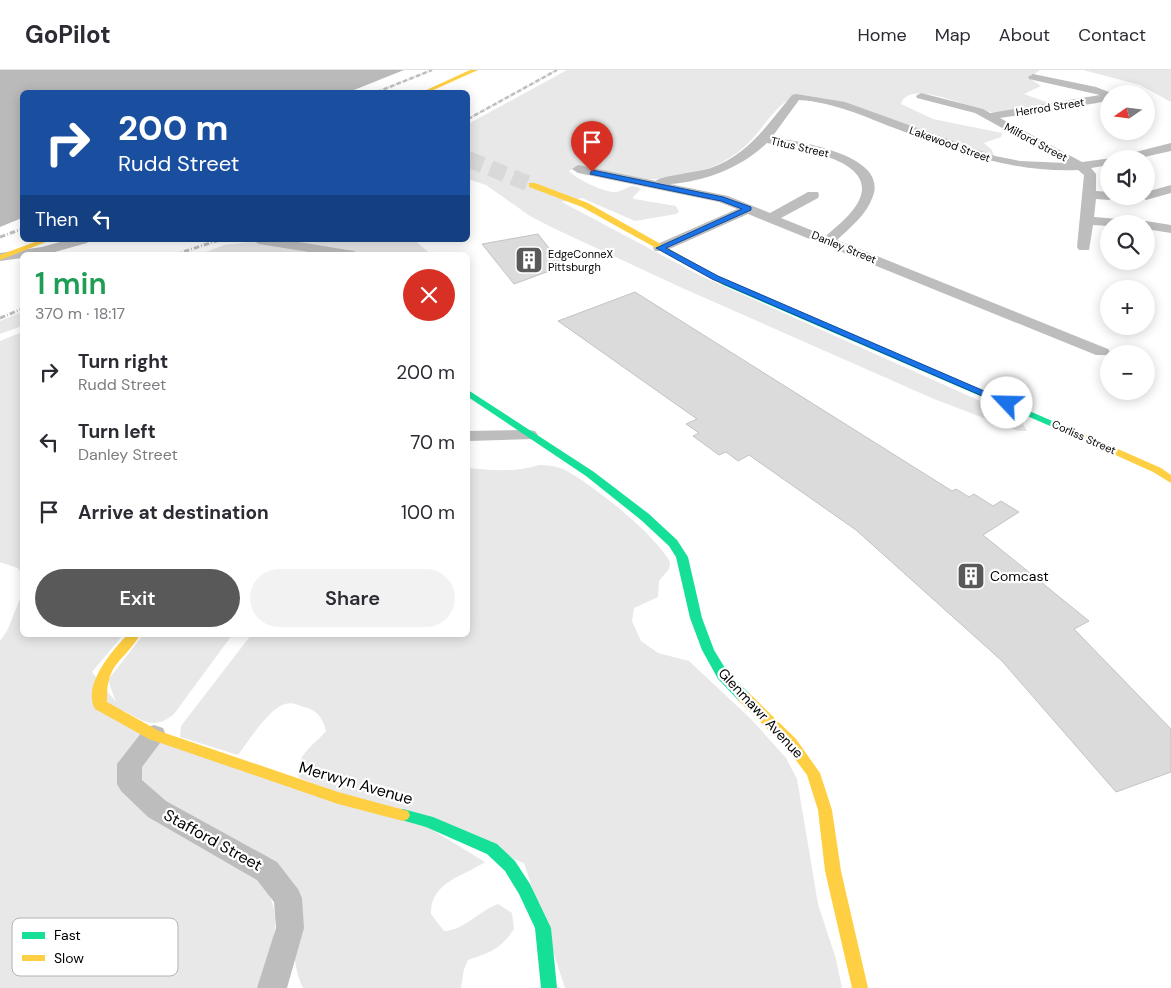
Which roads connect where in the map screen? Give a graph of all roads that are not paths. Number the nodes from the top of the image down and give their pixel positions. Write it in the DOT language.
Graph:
graph roads {
  1 [pos="475,70"];
  2 [pos="1034,77"];
  3 [pos="430,90"];
  4 [pos="1100,93"];
  5 [pos="921,96"];
  6 [pos="1100,99"];
  7 [pos="990,116"];
  8 [pos="764,139"];
  9 [pos="1171,147"];
  10 [pos="1155,151"];
  11 [pos="1100,163"];
  12 [pos="1083,167"];
  13 [pos="578,169"];
  14 [pos="637,181"];
  15 [pos="532,185"];
  16 [pos="1171,189"];
  17 [pos="1155,193"];
  18 [pos="813,195"];
  19 [pos="1090,195"];
  20 [pos="1100,196"];
  21 [pos="748,209"];
  22 [pos="771,218"];
  23 [pos="1087,220"];
  24 [pos="1100,221"];
  25 [pos="1155,227"];
  26 [pos="1171,230"];
  27 [pos="828,241"];
  28 [pos="42,242"];
  29 [pos="75,242"];
  30 [pos="272,242"];
  31 [pos="1084,247"];
  32 [pos="660,248"];
  33 [pos="36,252"];
  34 [pos="335,252"];
  35 [pos="20,255"];
  36 [pos="0,258"];
  37 [pos="1100,351"];
  38 [pos="470,395"];
  39 [pos="529,435"];
  40 [pos="470,436"];
  41 [pos="1157,470"];
  42 [pos="1171,474"];
  43 [pos="1171,480"];
  44 [pos="132,637"];
  45 [pos="154,735"];
  46 [pos="272,988"];
  47 [pos="549,988"];
  48 [pos="860,988"];
  1 -- 3 [label="street"];
  2 -- 4 [label="street"];
  5 -- 7 [label="street, Milford Street"];
  6 -- 7 [label="street, Herrod Street"];
  7 -- 12 [label="street, Milford Street"];
  8 -- 12 [label="street, Lakewood Street"];
  8 -- 14 [label="street"];
  8 -- 27 [label="street, Titus Street"];
  9 -- 10 [label="street"];
  11 -- 12 [label="street, Lakewood Street"];
  12 -- 19 [label="street"];
  13 -- 14 [label="street, Danley Street"];
  14 -- 21 [label="street, Danley Street"];
  15 -- 32 [label="street, Corliss Street"];
  16 -- 17 [label="street"];
  18 -- 22 [label="street"];
  19 -- 20 [label="street"];
  19 -- 23 [label="street"];
  21 -- 22 [label="street, Danley Street"];
  21 -- 32 [label="street"];
  22 -- 27 [label="street, Danley Street"];
  23 -- 24 [label="street"];
  23 -- 31 [label="street"];
  25 -- 26 [label="street"];
  27 -- 37 [label="street, Danley Street"];
  28 -- 36 [label="street"];
  29 -- 33 [label="street"];
  30 -- 34 [label="street"];
  32 -- 41 [label="street, Corliss Street"];
  35 -- 36 [label="street"];
  38 -- 39 [label="street, Glenmawr Avenue"];
  39 -- 40 [label="street"];
  39 -- 48 [label="street, Glenmawr Avenue"];
  41 -- 42 [label="street"];
  41 -- 43 [label="street, Corliss Street"];
  44 -- 45 [label="street, Merwyn Avenue"];
  45 -- 46 [label="street, Stafford Street"];
  45 -- 47 [label="street, Merwyn Avenue"];
}
